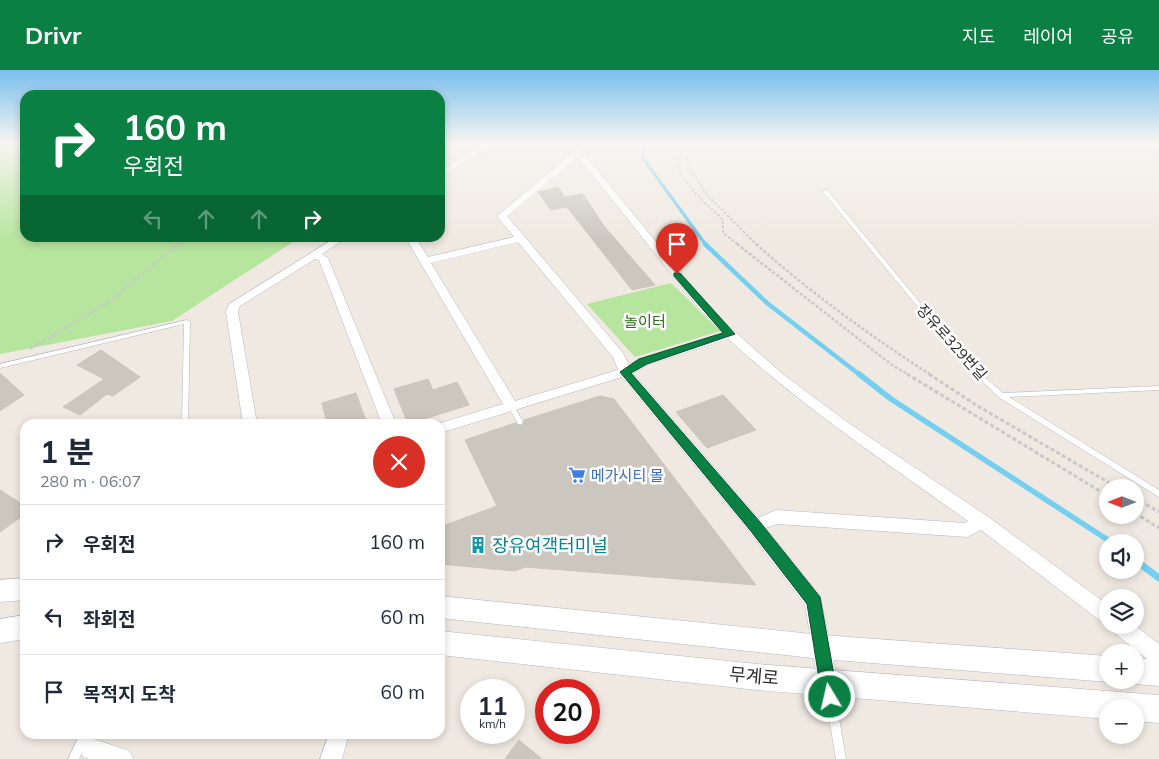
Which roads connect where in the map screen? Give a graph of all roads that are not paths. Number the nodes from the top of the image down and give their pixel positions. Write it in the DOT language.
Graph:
graph roads {
  1 [pos="550,176"];
  2 [pos="597,176"];
  3 [pos="825,191"];
  4 [pos="521,238"];
  5 [pos="335,242"];
  6 [pos="413,242"];
  7 [pos="314,255"];
  8 [pos="425,261"];
  9 [pos="730,334"];
  10 [pos="3,365"];
  11 [pos="625,372"];
  12 [pos="1159,388"];
  13 [pos="1002,396"];
  14 [pos="512,406"];
  15 [pos="185,419"];
  16 [pos="249,419"];
  17 [pos="387,419"];
  18 [pos="520,422"];
  19 [pos="445,426"];
  20 [pos="1159,494"];
  21 [pos="981,520"];
  22 [pos="755,526"];
  23 [pos="20,590"];
  24 [pos="0,592"];
  25 [pos="445,608"];
  26 [pos="1099,609"];
  27 [pos="20,628"];
  28 [pos="0,631"];
  29 [pos="1131,634"];
  30 [pos="445,645"];
  31 [pos="822,647"];
  32 [pos="1159,656"];
  33 [pos="1099,668"];
  34 [pos="1144,672"];
  35 [pos="1159,673"];
  36 [pos="828,683"];
  37 [pos="1159,709"];
  38 [pos="337,739"];
  39 [pos="83,747"];
  40 [pos="122,759"];
  41 [pos="331,759"];
  42 [pos="841,759"];
  1 -- 4 [label="street"];
  2 -- 9 [label="street"];
  3 -- 13 [label="lane, 장유로329번길"];
  4 -- 8 [label="street"];
  4 -- 11 [label="street"];
  5 -- 7 [label="street"];
  6 -- 8 [label="street"];
  7 -- 16 [label="street"];
  7 -- 17 [label="street"];
  8 -- 14 [label="street"];
  9 -- 11 [label="street"];
  9 -- 21 [label="street"];
  10 -- 15 [label="lane"];
  11 -- 14 [label="street"];
  11 -- 22 [label="street"];
  12 -- 13 [label="lane"];
  13 -- 20 [label="lane, 장유로329번길"];
  14 -- 18 [label="lane"];
  14 -- 19 [label="street"];
  21 -- 22 [label="street"];
  21 -- 26 [label="street"];
  22 -- 31 [label="street"];
  23 -- 24 [label="main road"];
  25 -- 31 [label="main road"];
  27 -- 28 [label="main road"];
  29 -- 32 [label="street"];
  30 -- 36 [label="main road, 무계로"];
  31 -- 33 [label="main road"];
  31 -- 36 [label="street"];
  34 -- 35 [label="main road"];
  36 -- 37 [label="main road, 무계로"];
  36 -- 42 [label="lane"];
  38 -- 41 [label="street"];
  39 -- 40 [label="street"];
}
